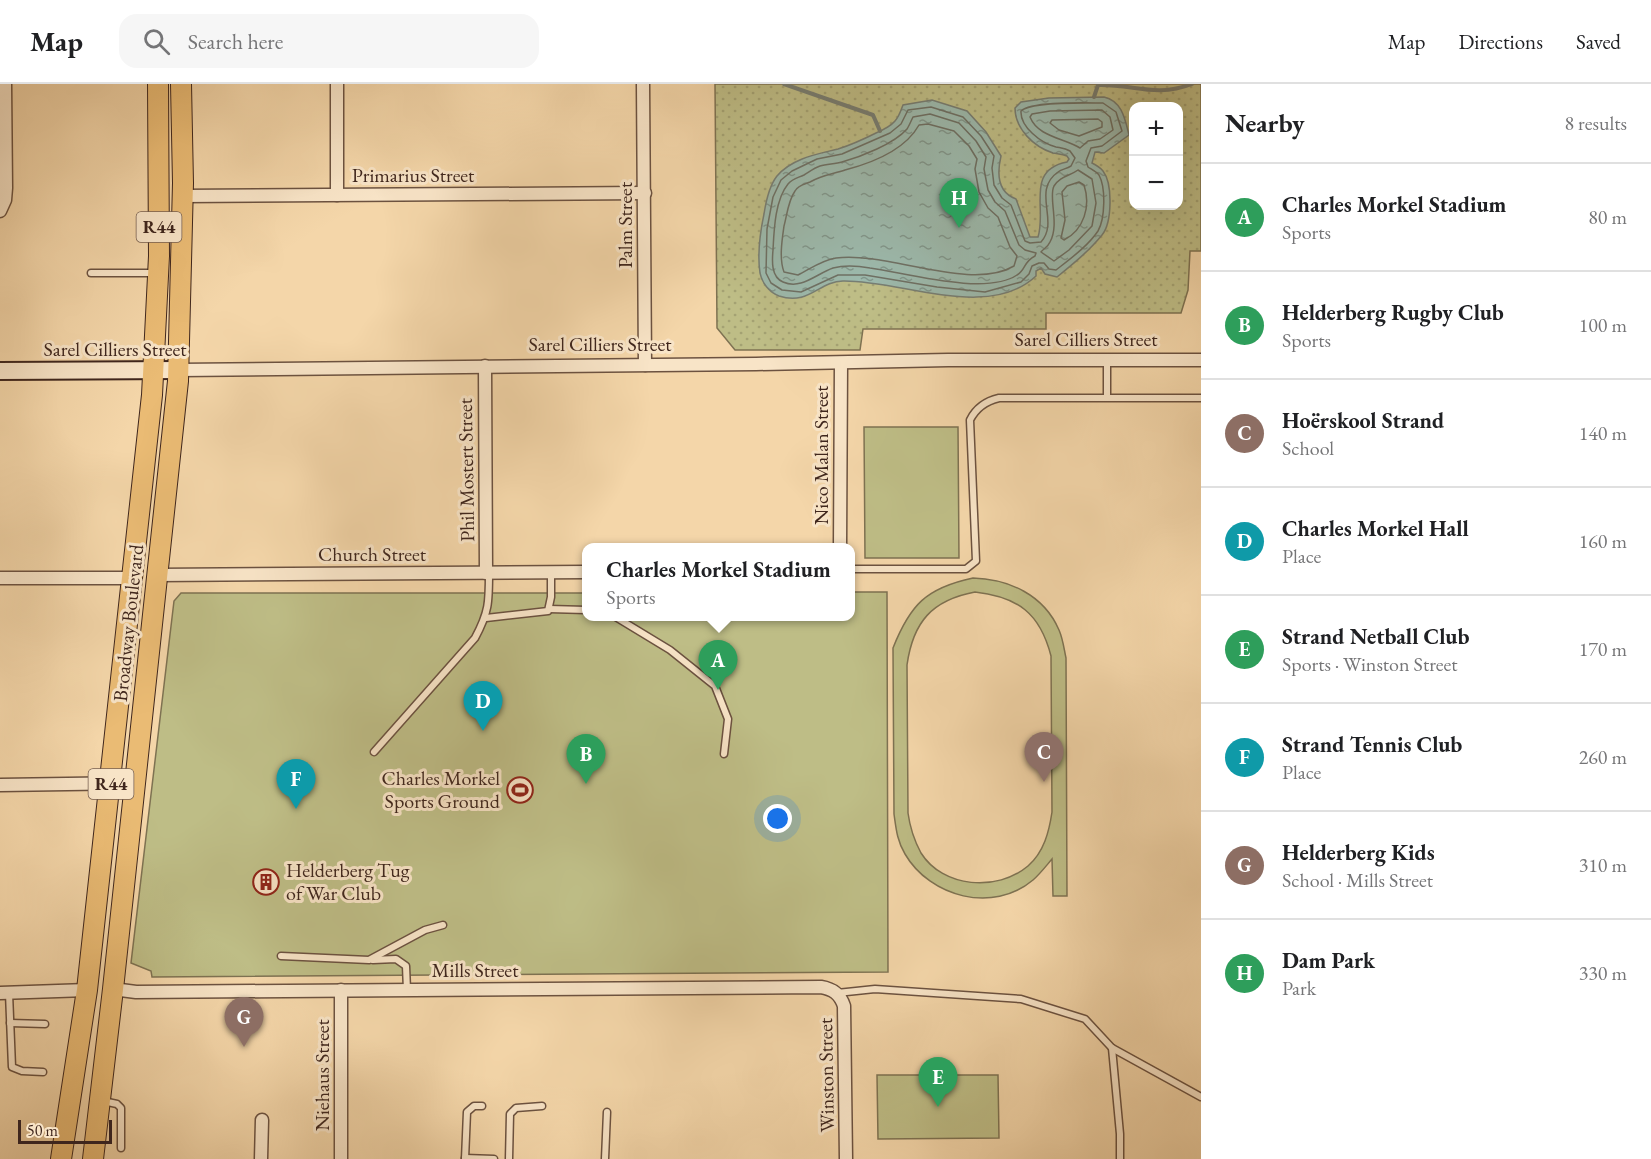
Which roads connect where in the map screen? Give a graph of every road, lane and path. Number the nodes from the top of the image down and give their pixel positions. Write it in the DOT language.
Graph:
graph roads {
  1 [pos="5,84"];
  2 [pos="158,84"];
  3 [pos="181,84"];
  4 [pos="337,84"];
  5 [pos="643,84"];
  6 [pos="645,193"];
  7 [pos="338,195"];
  8 [pos="182,196"];
  9 [pos="0,211"];
  10 [pos="91,273"];
  11 [pos="159,273"];
  12 [pos="1107,360"];
  13 [pos="1201,360"];
  14 [pos="841,363"];
  15 [pos="645,365"];
  16 [pos="484,366"];
  17 [pos="153,369"];
  18 [pos="0,370"];
  19 [pos="179,370"];
  20 [pos="1107,397"];
  21 [pos="1201,398"];
  22 [pos="840,543"];
  23 [pos="855,569"];
  24 [pos="551,572"];
  25 [pos="582,572"];
  26 [pos="488,573"];
  27 [pos="157,576"];
  28 [pos="0,578"];
  29 [pos="133,578"];
  30 [pos="549,609"];
  31 [pos="582,610"];
  32 [pos="486,618"];
  33 [pos="622,621"];
  34 [pos="374,753"];
  35 [pos="724,754"];
  36 [pos="111,783"];
  37 [pos="134,783"];
  38 [pos="0,785"];
  39 [pos="443,925"];
  40 [pos="281,956"];
  41 [pos="369,960"];
  42 [pos="113,989"];
  43 [pos="87,990"];
  44 [pos="341,990"];
  45 [pos="407,990"];
  46 [pos="4,993"];
  47 [pos="836,993"];
  48 [pos="10,1023"];
  49 [pos="45,1024"];
  50 [pos="1112,1048"];
  51 [pos="43,1072"];
  52 [pos="1201,1097"];
  53 [pos="99,1100"];
  54 [pos="482,1106"];
  55 [pos="542,1106"];
  56 [pos="607,1112"];
  57 [pos="262,1120"];
  58 [pos="121,1148"];
  59 [pos="465,1158"];
  60 [pos="61,1159"];
  61 [pos="93,1159"];
  62 [pos="261,1159"];
  63 [pos="342,1159"];
  64 [pos="494,1159"];
  65 [pos="509,1159"];
  66 [pos="605,1159"];
  67 [pos="846,1159"];
  68 [pos="1120,1159"];
  1 -- 9 [label="street"];
  2 -- 11 [label="main road, Broadway Boulevard / R44"];
  3 -- 8 [label="main road, Broadway Boulevard / R44"];
  4 -- 7 [label="street"];
  5 -- 6 [label="street, Palm Street"];
  6 -- 7 [label="street, Primarius Street"];
  6 -- 15 [label="street, Palm Street"];
  7 -- 8 [label="street, Primarius Street"];
  8 -- 19 [label="main road, Broadway Boulevard / R44"];
  10 -- 11 [label="lane"];
  11 -- 17 [label="main road, Broadway Boulevard / R44"];
  12 -- 13 [label="street, Sarel Cilliers Street"];
  12 -- 14 [label="street, Sarel Cilliers Street"];
  12 -- 20 [label="lane"];
  14 -- 15 [label="street, Sarel Cilliers Street"];
  14 -- 22 [label="street, Nico Malan Street"];
  15 -- 16 [label="street, Sarel Cilliers Street"];
  16 -- 19 [label="street, Sarel Cilliers Street"];
  16 -- 26 [label="street, Phil Mostert Street"];
  17 -- 18 [label="street, Sarel Cilliers Street"];
  17 -- 19 [label="street, Sarel Cilliers Street"];
  17 -- 29 [label="main road, Broadway Boulevard / R44"];
  19 -- 27 [label="main road, Broadway Boulevard / R44"];
  20 -- 21 [label="lane"];
  20 -- 23 [label="lane"];
  24 -- 25 [label="street, Church Street"];
  24 -- 26 [label="street, Church Street"];
  24 -- 30 [label="lane"];
  26 -- 27 [label="street, Church Street"];
  26 -- 32 [label="lane"];
  27 -- 37 [label="main road, Broadway Boulevard / R44"];
  28 -- 29 [label="street"];
  29 -- 36 [label="main road, Broadway Boulevard / R44"];
  30 -- 31 [label="lane"];
  30 -- 32 [label="lane"];
  32 -- 34 [label="lane"];
  33 -- 35 [label="lane"];
  36 -- 37 [label="street"];
  36 -- 38 [label="street"];
  36 -- 43 [label="main road, Broadway Boulevard / R44"];
  37 -- 42 [label="main road, Broadway Boulevard / R44"];
  39 -- 41 [label="lane"];
  40 -- 41 [label="lane"];
  41 -- 45 [label="lane"];
  42 -- 44 [label="street, Mills Street"];
  42 -- 53 [label="main road, Broadway Boulevard / R44"];
  43 -- 46 [label="street"];
  43 -- 60 [label="main road, Broadway Boulevard / R44"];
  44 -- 45 [label="street, Mills Street"];
  44 -- 63 [label="street, Niehaus Street"];
  45 -- 47 [label="street, Mills Street"];
  46 -- 48 [label="lane"];
  47 -- 50 [label="lane"];
  47 -- 67 [label="street, Winston Street"];
  48 -- 49 [label="lane"];
  48 -- 51 [label="lane"];
  50 -- 52 [label="lane"];
  50 -- 68 [label="lane"];
  53 -- 58 [label="lane"];
  53 -- 61 [label="main road, Broadway Boulevard / R44"];
  54 -- 59 [label="lane"];
  55 -- 65 [label="lane"];
  56 -- 66 [label="lane"];
  57 -- 62 [label="street"];
  59 -- 64 [label="lane"];
}
